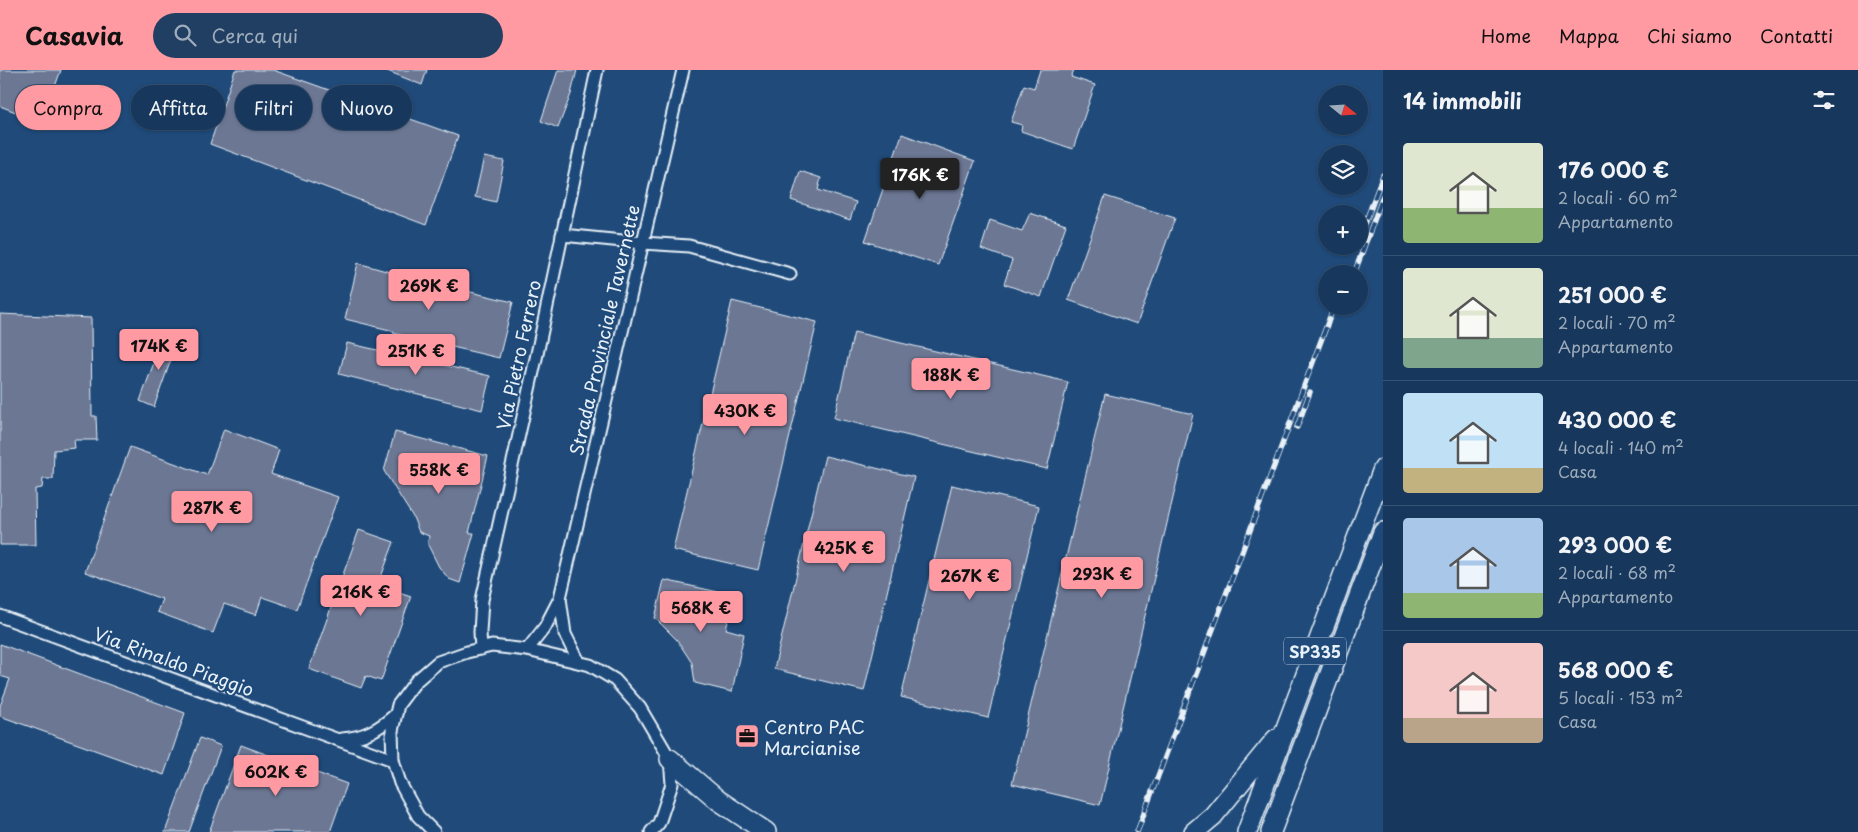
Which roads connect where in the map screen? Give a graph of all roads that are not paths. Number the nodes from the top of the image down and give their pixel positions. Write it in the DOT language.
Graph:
graph roads {
  1 [pos="597,70"];
  2 [pos="683,70"];
  3 [pos="562,235"];
  4 [pos="643,243"];
  5 [pos="790,274"];
  6 [pos="1383,469"];
  7 [pos="1383,532"];
  8 [pos="560,598"];
  9 [pos="0,616"];
  10 [pos="481,649"];
  11 [pos="527,650"];
  12 [pos="579,662"];
  13 [pos="396,714"];
  14 [pos="1288,724"];
  15 [pos="336,739"];
  16 [pos="670,759"];
  17 [pos="393,760"];
  18 [pos="434,832"];
  19 [pos="651,832"];
  20 [pos="766,832"];
  21 [pos="1194,832"];
  22 [pos="1247,832"];
  23 [pos="1271,832"];
  1 -- 3 [label="street, Via Pietro Ferrero"];
  2 -- 4 [label="street, Strada Provinciale Tavernette"];
  3 -- 4 [label="street"];
  3 -- 10 [label="street, Via Pietro Ferrero"];
  4 -- 5 [label="street"];
  4 -- 8 [label="street, Strada Provinciale Tavernette"];
  6 -- 14 [label="highway, SP335"];
  7 -- 23 [label="highway, SP335"];
  8 -- 11 [label="street, Strada Provinciale Tavernette"];
  8 -- 12 [label="street, Strada Provinciale Tavernette"];
  9 -- 15 [label="street, Via Rinaldo Piaggio"];
  10 -- 11 [label="street"];
  10 -- 13 [label="street"];
  11 -- 12 [label="street"];
  12 -- 16 [label="street"];
  13 -- 15 [label="street, Via Rinaldo Piaggio"];
  13 -- 17 [label="street"];
  14 -- 21 [label="highway"];
  14 -- 22 [label="highway, SP335"];
  15 -- 17 [label="street, Via Rinaldo Piaggio"];
  16 -- 19 [label="street"];
  16 -- 20 [label="highway"];
  17 -- 18 [label="street"];
}
